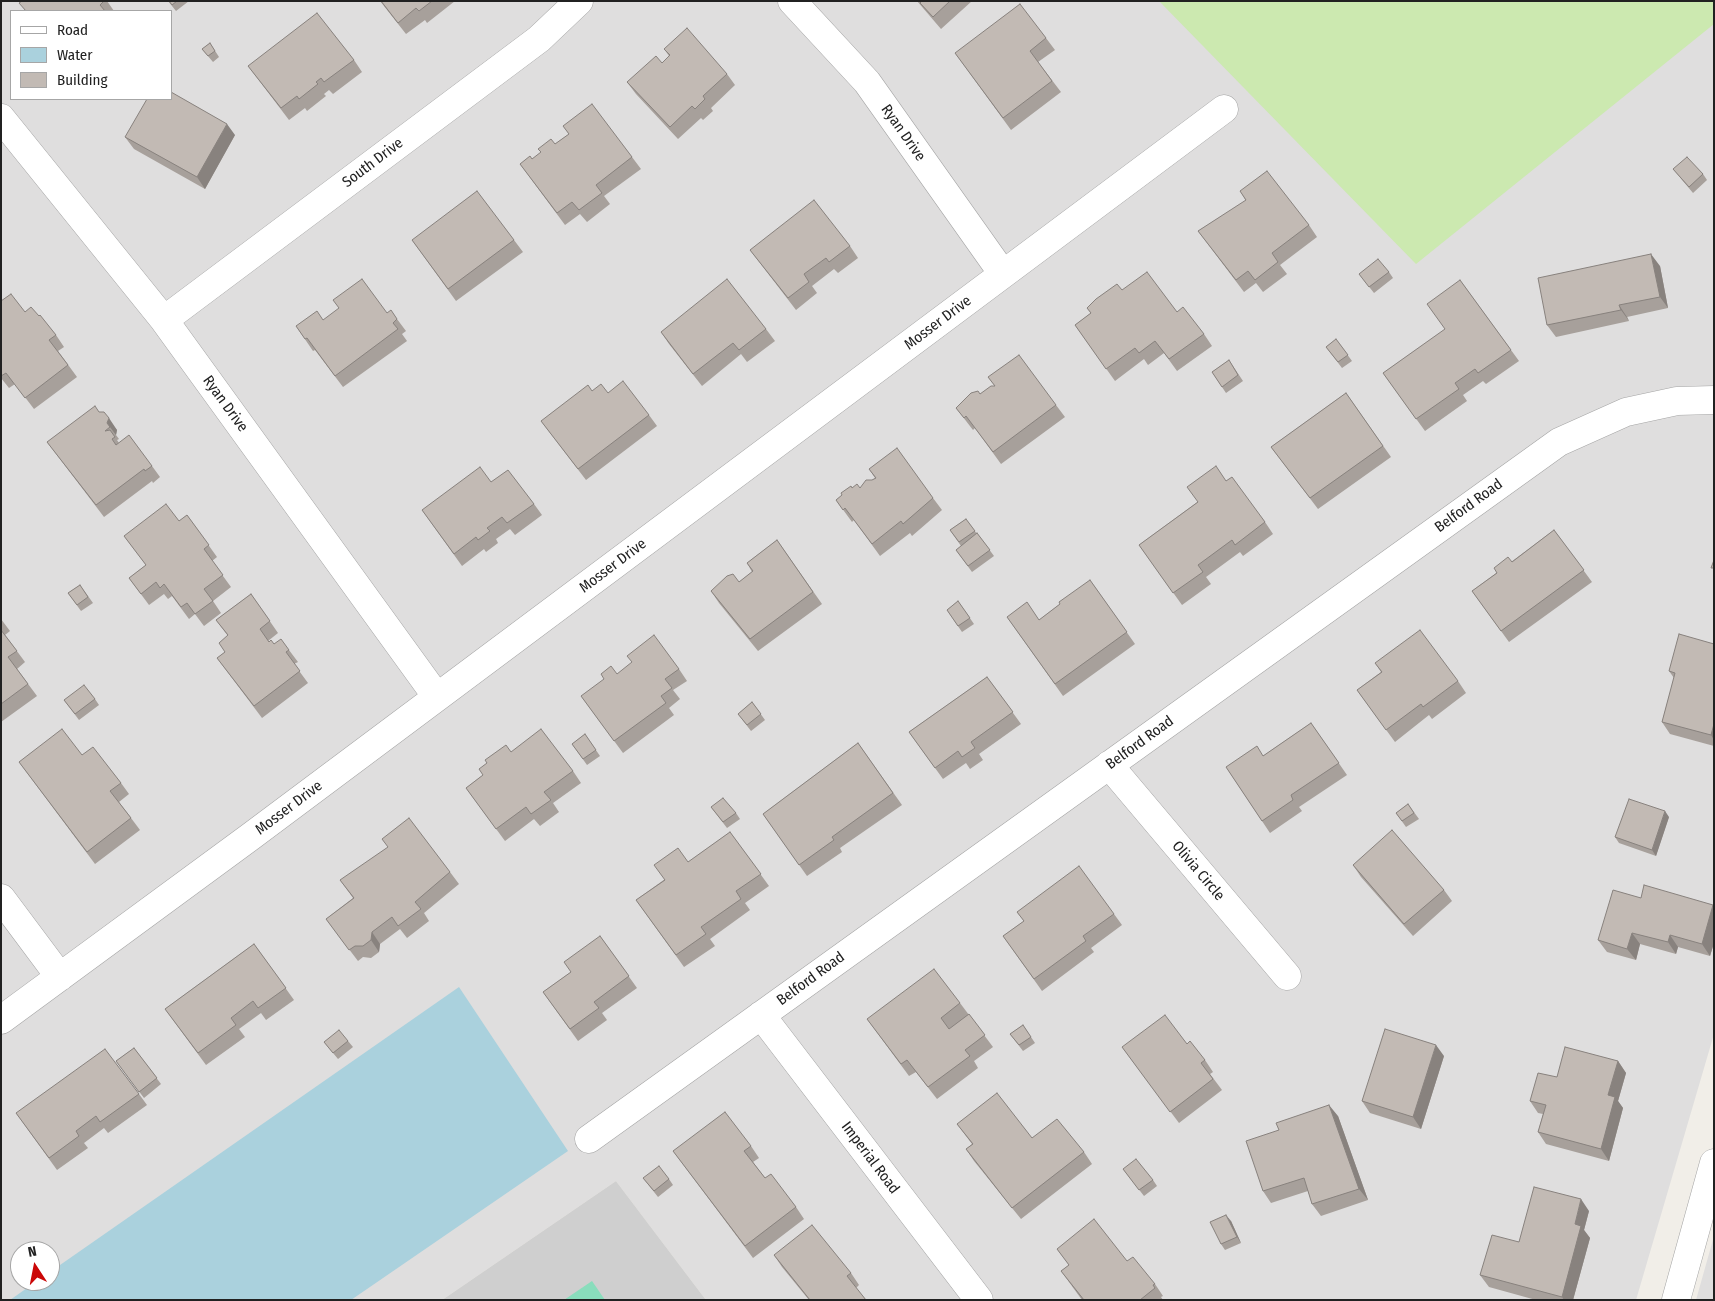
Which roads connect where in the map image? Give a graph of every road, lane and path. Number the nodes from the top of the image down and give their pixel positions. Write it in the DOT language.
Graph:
graph roads {
  1 [pos="579,1"];
  2 [pos="792,1"];
  3 [pos="1224,109"];
  4 [pos="1,118"];
  5 [pos="1003,274"];
  6 [pos="164,320"];
  7 [pos="1714,400"];
  8 [pos="438,697"];
  9 [pos="1109,765"];
  10 [pos="1,898"];
  11 [pos="1287,976"];
  12 [pos="60,977"];
  13 [pos="761,1015"];
  14 [pos="1,1020"];
  15 [pos="590,1138"];
  16 [pos="1714,1163"];
  17 [pos="979,1300"];
  18 [pos="1676,1300"];
  1 -- 6 [label="street, South Drive"];
  2 -- 5 [label="street, Ryan Drive"];
  3 -- 5 [label="street, Mosser Drive"];
  4 -- 6 [label="street, Ryan Drive"];
  5 -- 8 [label="street, Mosser Drive"];
  6 -- 8 [label="street, Ryan Drive"];
  7 -- 9 [label="street, Belford Road"];
  8 -- 12 [label="street, Mosser Drive"];
  9 -- 11 [label="street, Olivia Circle"];
  9 -- 13 [label="street, Belford Road"];
  10 -- 12 [label="street"];
  12 -- 14 [label="street, Mosser Drive"];
  13 -- 15 [label="street, Belford Road"];
  13 -- 17 [label="street, Imperial Road"];
  16 -- 18 [label="street"];
}
